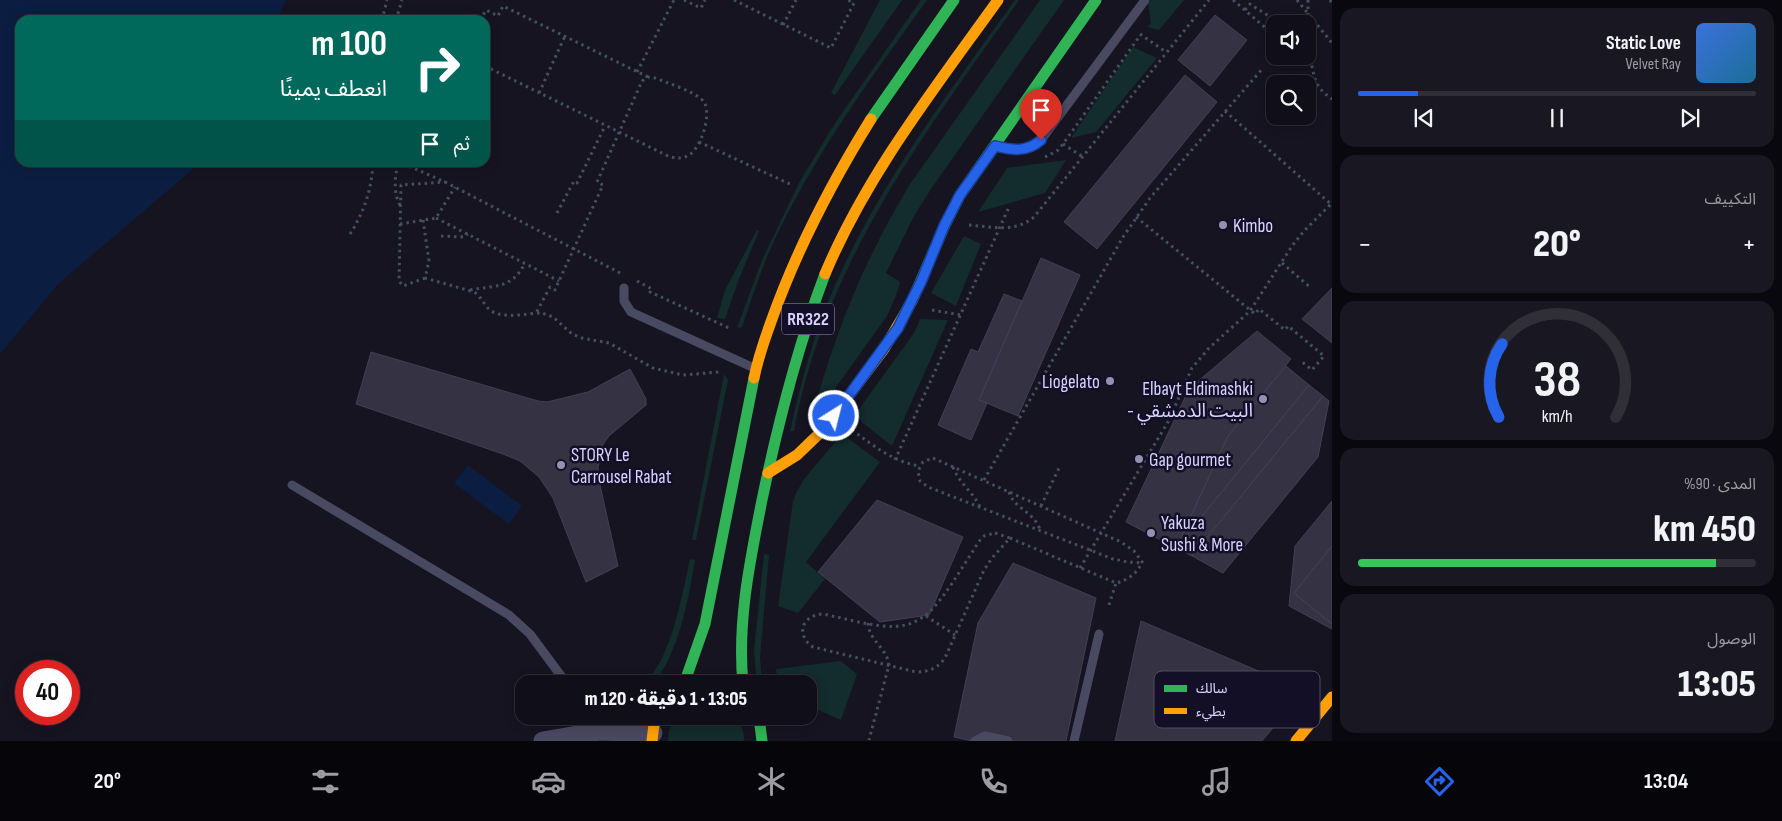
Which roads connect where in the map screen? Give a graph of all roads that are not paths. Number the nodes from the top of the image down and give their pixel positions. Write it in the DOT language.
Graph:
graph roads {
  1 [pos="954,0"];
  2 [pos="998,0"];
  3 [pos="1096,0"];
  4 [pos="1142,2"];
  5 [pos="995,146"];
  6 [pos="624,288"];
  7 [pos="756,369"];
  8 [pos="768,473"];
  9 [pos="292,485"];
  10 [pos="1099,634"];
  11 [pos="560,675"];
  12 [pos="687,675"];
  13 [pos="742,675"];
  14 [pos="1332,697"];
  15 [pos="1320,712"];
  16 [pos="592,725"];
  17 [pos="605,725"];
  18 [pos="760,725"];
  19 [pos="1307,728"];
  20 [pos="654,730"];
  21 [pos="765,739"];
  22 [pos="543,741"];
  23 [pos="975,741"];
  24 [pos="1008,741"];
  25 [pos="1074,741"];
  26 [pos="1296,741"];
  1 -- 7 [label="main road, RR322"];
  2 -- 8 [label="main road, RR322"];
  3 -- 5 [label="main road"];
  4 -- 5 [label="lane"];
  5 -- 8 [label="main road"];
  6 -- 7 [label="lane"];
  7 -- 12 [label="main road, RR322"];
  8 -- 13 [label="main road, RR322"];
  9 -- 11 [label="lane"];
  10 -- 25 [label="lane"];
  14 -- 15 [label="main road"];
  16 -- 22 [label="street"];
  17 -- 20 [label="street"];
  18 -- 21 [label="main road"];
  19 -- 26 [label="main road"];
  23 -- 24 [label="lane"];
}
